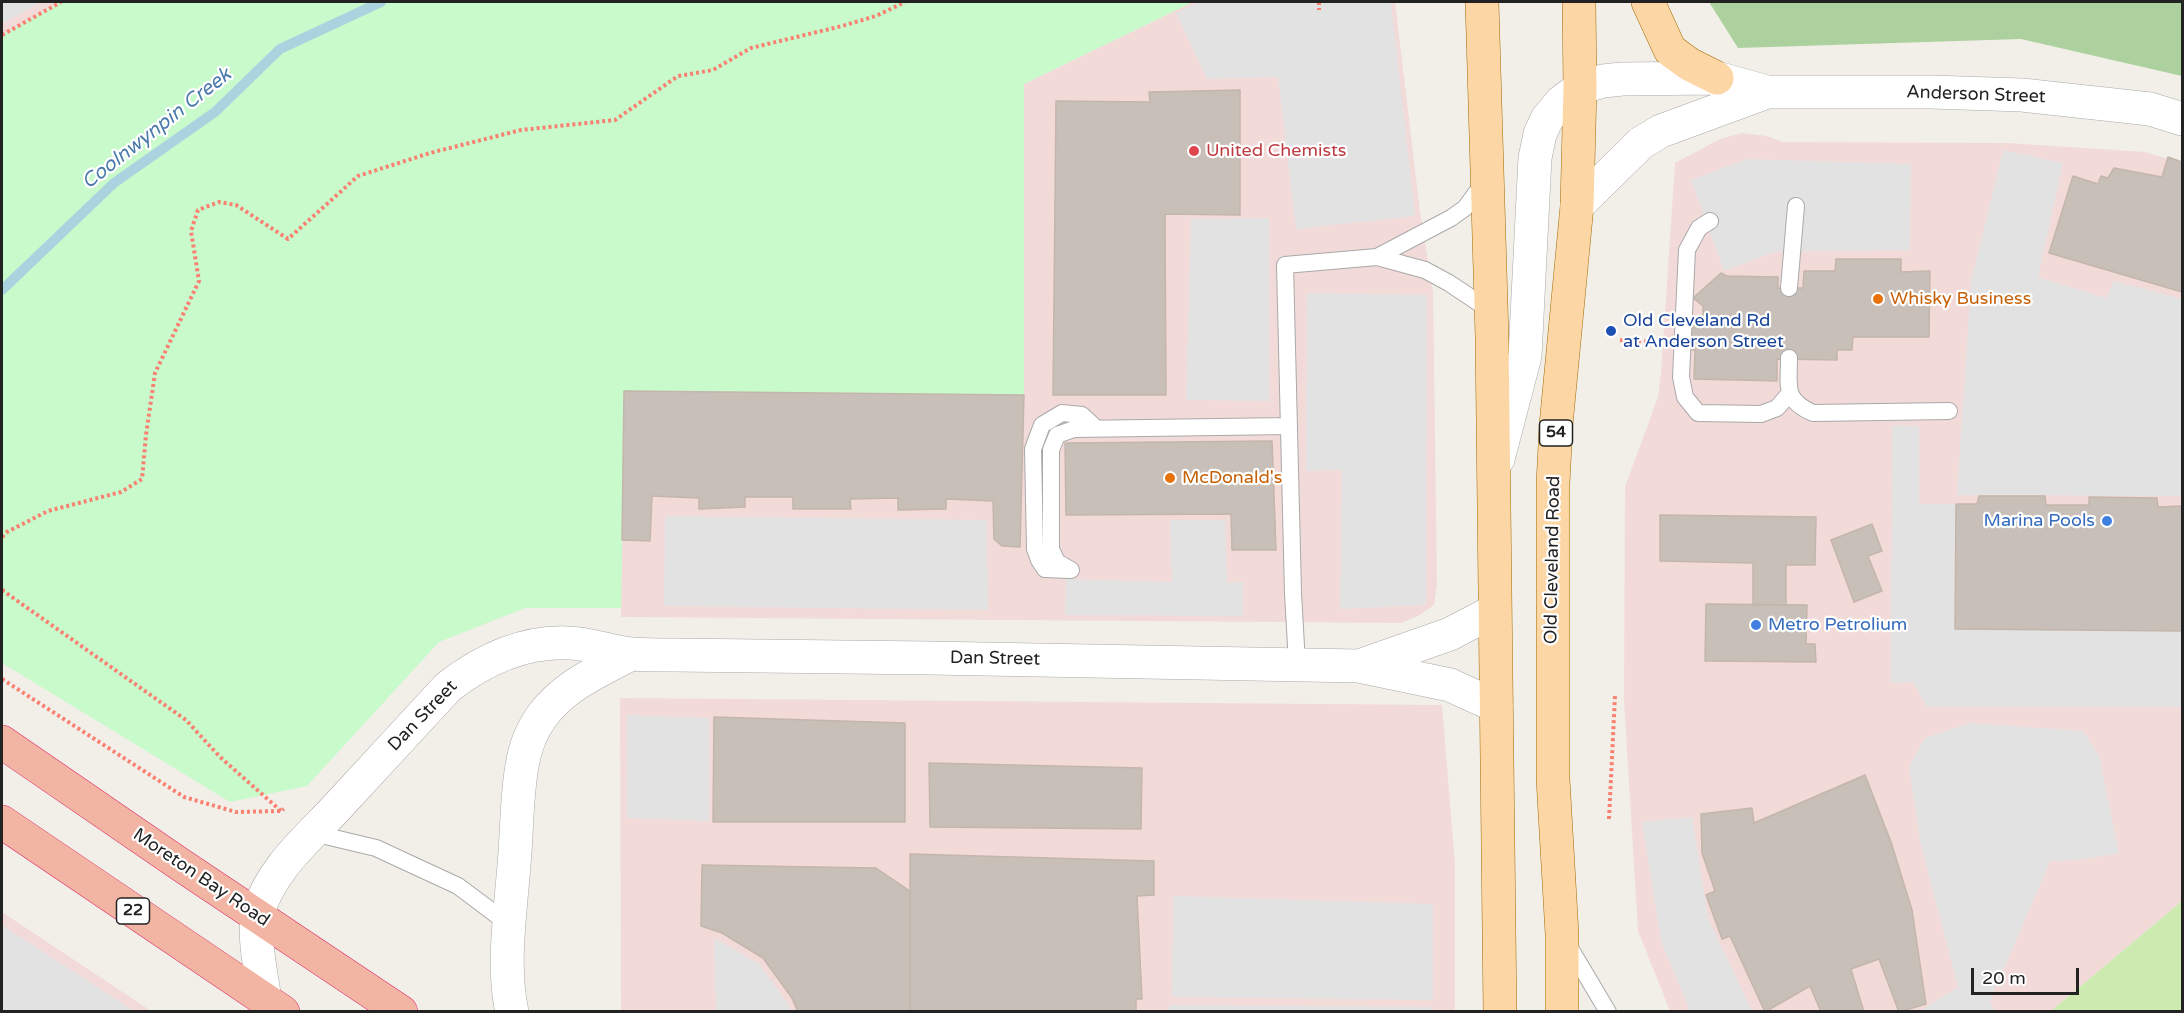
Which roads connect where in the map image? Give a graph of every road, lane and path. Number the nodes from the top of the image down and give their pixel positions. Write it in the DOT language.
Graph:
graph roads {
  1 [pos="61,2"];
  2 [pos="905,2"];
  3 [pos="1319,2"];
  4 [pos="1482,2"];
  5 [pos="1579,2"];
  6 [pos="1648,2"];
  7 [pos="1319,9"];
  8 [pos="2,36"];
  9 [pos="1718,78"];
  10 [pos="1580,88"];
  11 [pos="1767,92"];
  12 [pos="2182,119"];
  13 [pos="1488,177"];
  14 [pos="1577,206"];
  15 [pos="1796,206"];
  16 [pos="1710,221"];
  17 [pos="1377,257"];
  18 [pos="1789,288"];
  19 [pos="1491,311"];
  20 [pos="1620,340"];
  21 [pos="1653,342"];
  22 [pos="1789,358"];
  23 [pos="1790,394"];
  24 [pos="1949,411"];
  25 [pos="1289,426"];
  26 [pos="1493,478"];
  27 [pos="2,537"];
  28 [pos="1071,570"];
  29 [pos="2,590"];
  30 [pos="1494,610"];
  31 [pos="631,654"];
  32 [pos="1297,664"];
  33 [pos="1359,666"];
  34 [pos="2,679"];
  35 [pos="1615,696"];
  36 [pos="1496,706"];
  37 [pos="2,742"];
  38 [pos="290,804"];
  39 [pos="281,811"];
  40 [pos="1609,819"];
  41 [pos="2,822"];
  42 [pos="313,833"];
  43 [pos="257,915"];
  44 [pos="510,926"];
  45 [pos="1562,934"];
  46 [pos="274,1006"];
  47 [pos="401,1011"];
  48 [pos="513,1011"];
  49 [pos="1500,1011"];
  50 [pos="1562,1011"];
  51 [pos="1608,1011"];
  1 -- 8 [label="path"];
  2 -- 27 [label="path"];
  3 -- 7 [label="path"];
  4 -- 13 [label="main road"];
  5 -- 10 [label="main road, Old Cleveland Road / 54"];
  6 -- 9 [label="main road"];
  9 -- 10 [label="street"];
  9 -- 11 [label="street"];
  10 -- 14 [label="main road, Old Cleveland Road / 54"];
  10 -- 26 [label="street"];
  11 -- 12 [label="street, Anderson Street"];
  11 -- 14 [label="street"];
  13 -- 17 [label="lane"];
  13 -- 19 [label="main road"];
  14 -- 45 [label="main road, Old Cleveland Road / 54"];
  15 -- 18 [label="lane"];
  16 -- 23 [label="lane"];
  17 -- 19 [label="lane"];
  17 -- 25 [label="lane"];
  19 -- 26 [label="main road"];
  20 -- 21 [label="path"];
  22 -- 23 [label="lane"];
  23 -- 24 [label="lane"];
  25 -- 28 [label="lane"];
  25 -- 32 [label="lane"];
  26 -- 30 [label="main road"];
  29 -- 39 [label="path"];
  30 -- 33 [label="street, Dan Street"];
  30 -- 36 [label="main road"];
  31 -- 32 [label="street, Dan Street"];
  31 -- 42 [label="street, Dan Street"];
  31 -- 44 [label="street, Dan Street"];
  32 -- 33 [label="street, Dan Street"];
  33 -- 36 [label="street, Dan Street"];
  34 -- 39 [label="path"];
  35 -- 40 [label="path"];
  36 -- 49 [label="main road"];
  37 -- 43 [label="highway, Moreton Bay Road"];
  38 -- 39 [label="path"];
  41 -- 46 [label="highway, 22"];
  42 -- 43 [label="street, Dan Street"];
  42 -- 44 [label="lane"];
  43 -- 46 [label="street, Dan Street"];
  43 -- 47 [label="highway, Moreton Bay Road"];
  44 -- 48 [label="street, Dan Street"];
  45 -- 50 [label="main road, Old Cleveland Road / 54"];
  45 -- 51 [label="lane"];
}
